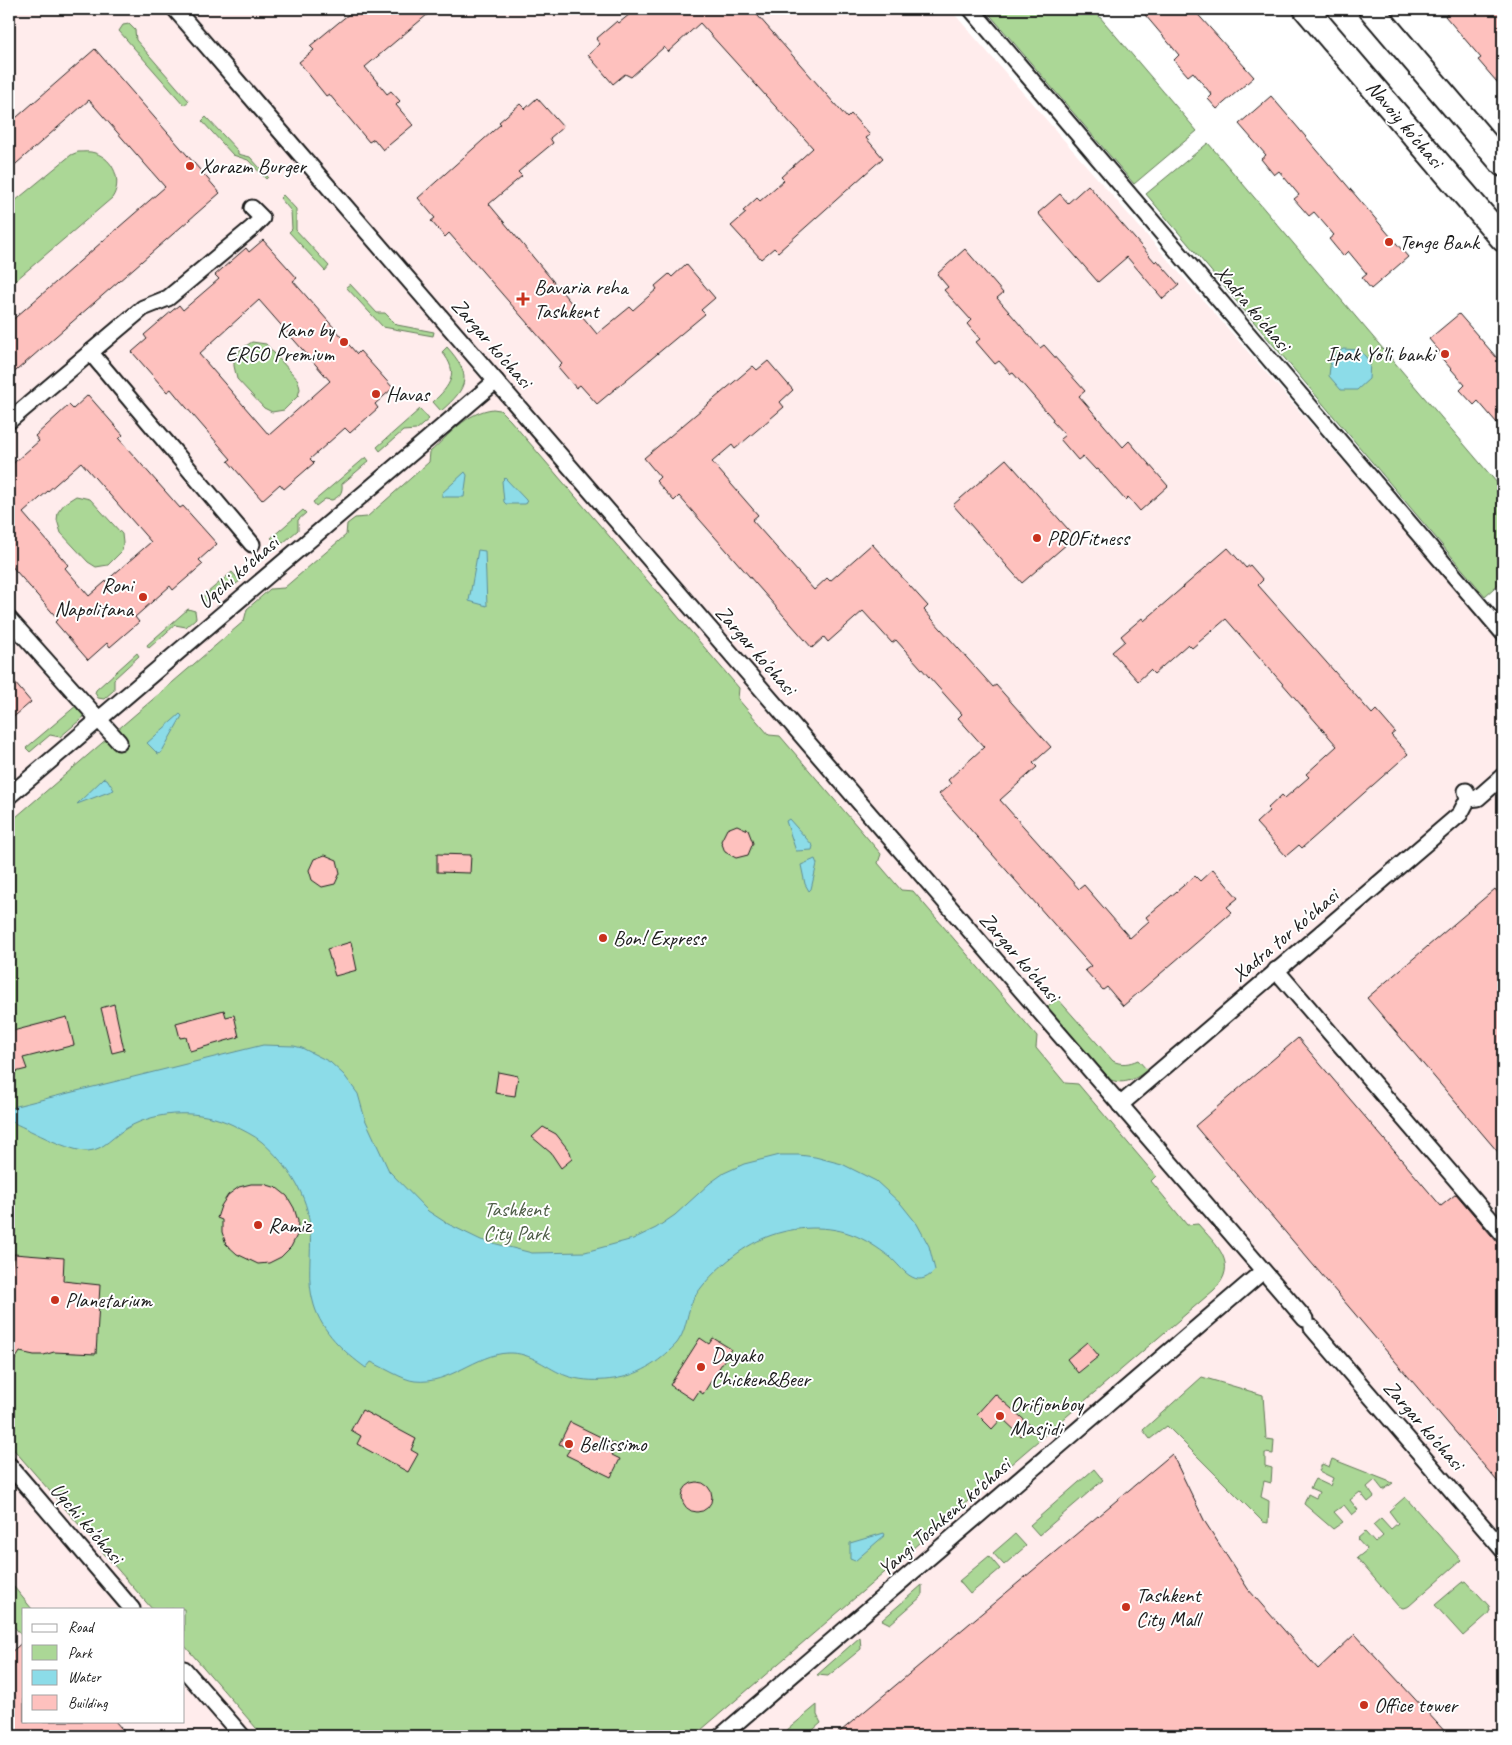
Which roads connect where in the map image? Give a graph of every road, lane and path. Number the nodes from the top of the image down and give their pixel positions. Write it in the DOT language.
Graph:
graph roads {
  1 [pos="175,9"];
  2 [pos="971,9"];
  3 [pos="1306,9"];
  4 [pos="1371,9"];
  5 [pos="1503,164"];
  6 [pos="252,208"];
  7 [pos="1503,239"];
  8 [pos="90,352"];
  9 [pos="496,380"];
  10 [pos="9,421"];
  11 [pos="252,544"];
  12 [pos="9,620"];
  13 [pos="1503,633"];
  14 [pos="99,719"];
  15 [pos="119,742"];
  16 [pos="1503,776"];
  17 [pos="9,796"];
  18 [pos="1276,970"];
  19 [pos="1120,1105"];
  20 [pos="1503,1234"];
  21 [pos="1263,1271"];
  22 [pos="9,1465"];
  23 [pos="1503,1550"];
  24 [pos="131,1608"];
  25 [pos="185,1670"];
  26 [pos="242,1736"];
  27 [pos="721,1736"];
  1 -- 9 [label="street, Zargar ko'chasi"];
  2 -- 13 [label="street, Xadra ko'chasi"];
  3 -- 7 [label="main road, Navoiy ko'chasi"];
  4 -- 5 [label="main road"];
  6 -- 8 [label="street"];
  8 -- 10 [label="street"];
  8 -- 11 [label="street"];
  9 -- 14 [label="street, Uqchi ko'chasi"];
  9 -- 19 [label="street, Zargar ko'chasi"];
  12 -- 14 [label="street"];
  14 -- 15 [label="street"];
  14 -- 17 [label="street, Uqchi ko'chasi"];
  16 -- 18 [label="street, Xadra tor ko'chasi"];
  18 -- 19 [label="street, Xadra tor ko'chasi"];
  18 -- 20 [label="street"];
  19 -- 21 [label="street, Zargar ko'chasi"];
  21 -- 23 [label="street, Zargar ko'chasi"];
  21 -- 27 [label="street, Yangi Toshkent ko'chasi"];
  22 -- 24 [label="street, Uqchi ko'chasi"];
  25 -- 26 [label="street"];
}
